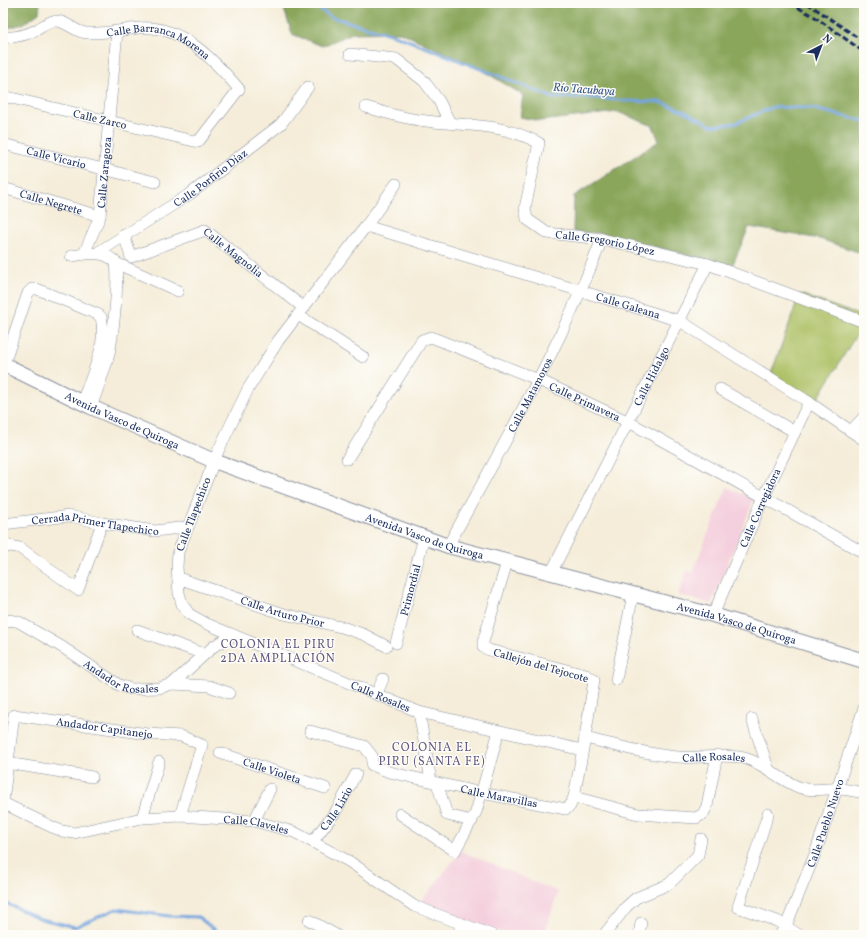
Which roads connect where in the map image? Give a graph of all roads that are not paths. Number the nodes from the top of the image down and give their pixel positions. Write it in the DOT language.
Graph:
graph roads {
  1 [pos="117,32"];
  2 [pos="3,37"];
  3 [pos="350,54"];
  4 [pos="308,87"];
  5 [pos="3,96"];
  6 [pos="366,107"];
  7 [pos="109,121"];
  8 [pos="450,123"];
  9 [pos="198,142"];
  10 [pos="3,144"];
  11 [pos="104,169"];
  12 [pos="156,182"];
  13 [pos="396,184"];
  14 [pos="3,188"];
  15 [pos="100,216"];
  16 [pos="366,226"];
  17 [pos="124,235"];
  18 [pos="602,239"];
  19 [pos="97,253"];
  20 [pos="84,254"];
  21 [pos="71,256"];
  22 [pos="116,263"];
  23 [pos="708,264"];
  24 [pos="178,292"];
  25 [pos="582,292"];
  26 [pos="301,312"];
  27 [pos="859,320"];
  28 [pos="680,321"];
  29 [pos="363,357"];
  30 [pos="4,364"];
  31 [pos="539,380"];
  32 [pos="720,389"];
  33 [pos="809,402"];
  34 [pos="86,405"];
  35 [pos="864,418"];
  36 [pos="629,422"];
  37 [pos="851,431"];
  38 [pos="795,432"];
  39 [pos="864,440"];
  40 [pos="347,459"];
  41 [pos="214,461"];
  42 [pos="764,497"];
  43 [pos="102,523"];
  44 [pos="3,524"];
  45 [pos="187,528"];
  46 [pos="424,537"];
  47 [pos="448,546"];
  48 [pos="3,548"];
  49 [pos="864,553"];
  50 [pos="507,562"];
  51 [pos="552,573"];
  52 [pos="178,578"];
  53 [pos="633,594"];
  54 [pos="189,614"];
  55 [pos="713,615"];
  56 [pos="3,624"];
  57 [pos="137,630"];
  58 [pos="234,635"];
  59 [pos="391,645"];
  60 [pos="204,654"];
  61 [pos="864,661"];
  62 [pos="383,679"];
  63 [pos="616,680"];
  64 [pos="172,684"];
  65 [pos="229,693"];
  66 [pos="377,693"];
  67 [pos="864,708"];
  68 [pos="419,712"];
  69 [pos="752,719"];
  70 [pos="310,731"];
  71 [pos="499,732"];
  72 [pos="585,738"];
  73 [pos="582,750"];
  74 [pos="220,753"];
  75 [pos="717,755"];
  76 [pos="159,762"];
  77 [pos="7,764"];
  78 [pos="768,768"];
  79 [pos="356,774"];
  80 [pos="5,777"];
  81 [pos="92,777"];
  82 [pos="434,782"];
  83 [pos="325,788"];
  84 [pos="270,789"];
  85 [pos="836,789"];
  86 [pos="482,793"];
  87 [pos="864,793"];
  88 [pos="574,797"];
  89 [pos="3,802"];
  90 [pos="400,814"];
  91 [pos="768,814"];
  92 [pos="180,816"];
  93 [pos="142,818"];
  94 [pos="472,821"];
  95 [pos="254,822"];
  96 [pos="701,839"];
  97 [pos="313,841"];
  98 [pos="309,920"];
  99 [pos="641,923"];
  100 [pos="463,924"];
  101 [pos="783,931"];
  102 [pos="336,935"];
  103 [pos="457,935"];
  104 [pos="492,935"];
  105 [pos="604,935"];
  106 [pos="639,935"];
  107 [pos="799,935"];
  1 -- 2 [label="street, Calle Barranca Morena"];
  1 -- 7 [label="street, Calle Zaragoza"];
  1 -- 9 [label="street, Calle Barranca Morena"];
  3 -- 8 [label="street"];
  4 -- 17 [label="street, Calle Porfirio Díaz"];
  5 -- 7 [label="street, Calle Zarco"];
  6 -- 8 [label="street, Calle Gregorio López"];
  7 -- 9 [label="street, Calle Zarco"];
  7 -- 11 [label="street, Calle Zaragoza"];
  8 -- 18 [label="street, Calle Gregorio López"];
  10 -- 11 [label="street, Calle Vicario"];
  11 -- 12 [label="street, Calle Vicario"];
  11 -- 15 [label="street, Calle Zaragoza"];
  13 -- 16 [label="street"];
  14 -- 15 [label="street, Calle Negrete"];
  15 -- 20 [label="street, Calle Zaragoza"];
  16 -- 25 [label="street, Calle Galeana"];
  16 -- 26 [label="street"];
  17 -- 19 [label="street, Calle Porfirio Díaz"];
  17 -- 26 [label="street, Calle Magnolia"];
  18 -- 23 [label="street, Calle Gregorio López"];
  18 -- 25 [label="street, Calle Matamoros"];
  19 -- 20 [label="street, Calle Porfirio Díaz"];
  19 -- 22 [label="street"];
  20 -- 21 [label="street, Calle Porfirio Díaz"];
  22 -- 24 [label="street"];
  22 -- 34 [label="street"];
  23 -- 27 [label="street, Calle Gregorio López"];
  23 -- 28 [label="street, Calle Hidalgo"];
  25 -- 28 [label="street, Calle Galeana"];
  25 -- 31 [label="street, Calle Matamoros"];
  26 -- 29 [label="street, Calle Magnolia"];
  26 -- 41 [label="street"];
  28 -- 33 [label="street, Calle Galeana"];
  28 -- 36 [label="street, Calle Hidalgo"];
  30 -- 34 [label="main road, Avenida Vasco de Quiroga"];
  30 -- 34 [label="street"];
  31 -- 36 [label="street, Calle Primavera"];
  31 -- 40 [label="street, Calle Primavera"];
  31 -- 47 [label="street, Calle Matamoros"];
  32 -- 38 [label="street"];
  33 -- 37 [label="street, Calle Galeana"];
  33 -- 38 [label="street, Calle Corregidora"];
  34 -- 41 [label="main road, Avenida Vasco de Quiroga"];
  35 -- 37 [label="street"];
  36 -- 42 [label="street, Calle Primavera"];
  36 -- 51 [label="street, Calle Hidalgo"];
  37 -- 39 [label="street, Calle Galeana"];
  38 -- 42 [label="street, Calle Corregidora"];
  41 -- 45 [label="street, Calle Tlapechico"];
  41 -- 46 [label="main road, Avenida Vasco de Quiroga"];
  42 -- 49 [label="street, Calle Primavera"];
  42 -- 55 [label="street, Calle Corregidora"];
  43 -- 44 [label="street, Cerrada Primer Tlapechico"];
  43 -- 45 [label="street, Cerrada Primer Tlapechico"];
  43 -- 48 [label="street"];
  45 -- 52 [label="street, Calle Tlapechico"];
  46 -- 47 [label="main road, Avenida Vasco de Quiroga"];
  46 -- 59 [label="street, Primordial"];
  47 -- 50 [label="main road, Avenida Vasco de Quiroga"];
  50 -- 51 [label="main road, Avenida Vasco de Quiroga"];
  50 -- 72 [label="street, Callejón del Tejocote"];
  51 -- 53 [label="main road, Avenida Vasco de Quiroga"];
  52 -- 54 [label="street, Calle Tlapechico"];
  52 -- 59 [label="street, Calle Arturo Prior"];
  53 -- 55 [label="main road, Avenida Vasco de Quiroga"];
  53 -- 63 [label="street"];
  54 -- 58 [label="street, Calle Rosales"];
  55 -- 61 [label="main road, Avenida Vasco de Quiroga"];
  56 -- 64 [label="street, Andador Rosales"];
  57 -- 60 [label="street"];
  58 -- 60 [label="street, Andador Rosales"];
  58 -- 66 [label="street, Calle Rosales"];
  60 -- 64 [label="street, Andador Rosales"];
  62 -- 66 [label="street"];
  64 -- 65 [label="street"];
  66 -- 68 [label="street, Calle Rosales"];
  67 -- 85 [label="street, Calle Pueblo Nuevo"];
  68 -- 71 [label="street, Calle Rosales"];
  68 -- 82 [label="street"];
  69 -- 78 [label="street"];
  70 -- 82 [label="street, Calle Maravillas"];
  71 -- 73 [label="street, Calle Rosales"];
  71 -- 86 [label="street"];
  72 -- 73 [label="street, Callejón del Tejocote"];
  72 -- 75 [label="street, Calle Rosales"];
  73 -- 88 [label="street, Callejón del Tejocote"];
  74 -- 83 [label="street, Calle Violeta"];
  75 -- 78 [label="street, Calle Rosales"];
  75 -- 88 [label="street"];
  76 -- 93 [label="street"];
  77 -- 80 [label="street"];
  77 -- 81 [label="street"];
  77 -- 92 [label="street, Andador Capitanejo"];
  78 -- 85 [label="street, Calle Rosales"];
  79 -- 97 [label="street, Calle Lirio"];
  80 -- 89 [label="street"];
  82 -- 86 [label="street, Calle Maravillas"];
  82 -- 94 [label="street"];
  84 -- 95 [label="street"];
  85 -- 87 [label="street, Calle Rosales"];
  85 -- 101 [label="street, Calle Pueblo Nuevo"];
  86 -- 88 [label="street, Calle Maravillas"];
  86 -- 94 [label="street"];
  89 -- 93 [label="street, Calle Claveles"];
  90 -- 94 [label="street"];
  91 -- 101 [label="street"];
  92 -- 93 [label="street, Calle Claveles"];
  92 -- 95 [label="street, Calle Claveles"];
  95 -- 97 [label="street, Calle Claveles"];
  96 -- 105 [label="street"];
  97 -- 100 [label="street, Calle Claveles"];
  98 -- 102 [label="street"];
  99 -- 106 [label="street"];
  100 -- 103 [label="street"];
  100 -- 104 [label="street, Calle Claveles"];
  101 -- 107 [label="street"];
}
